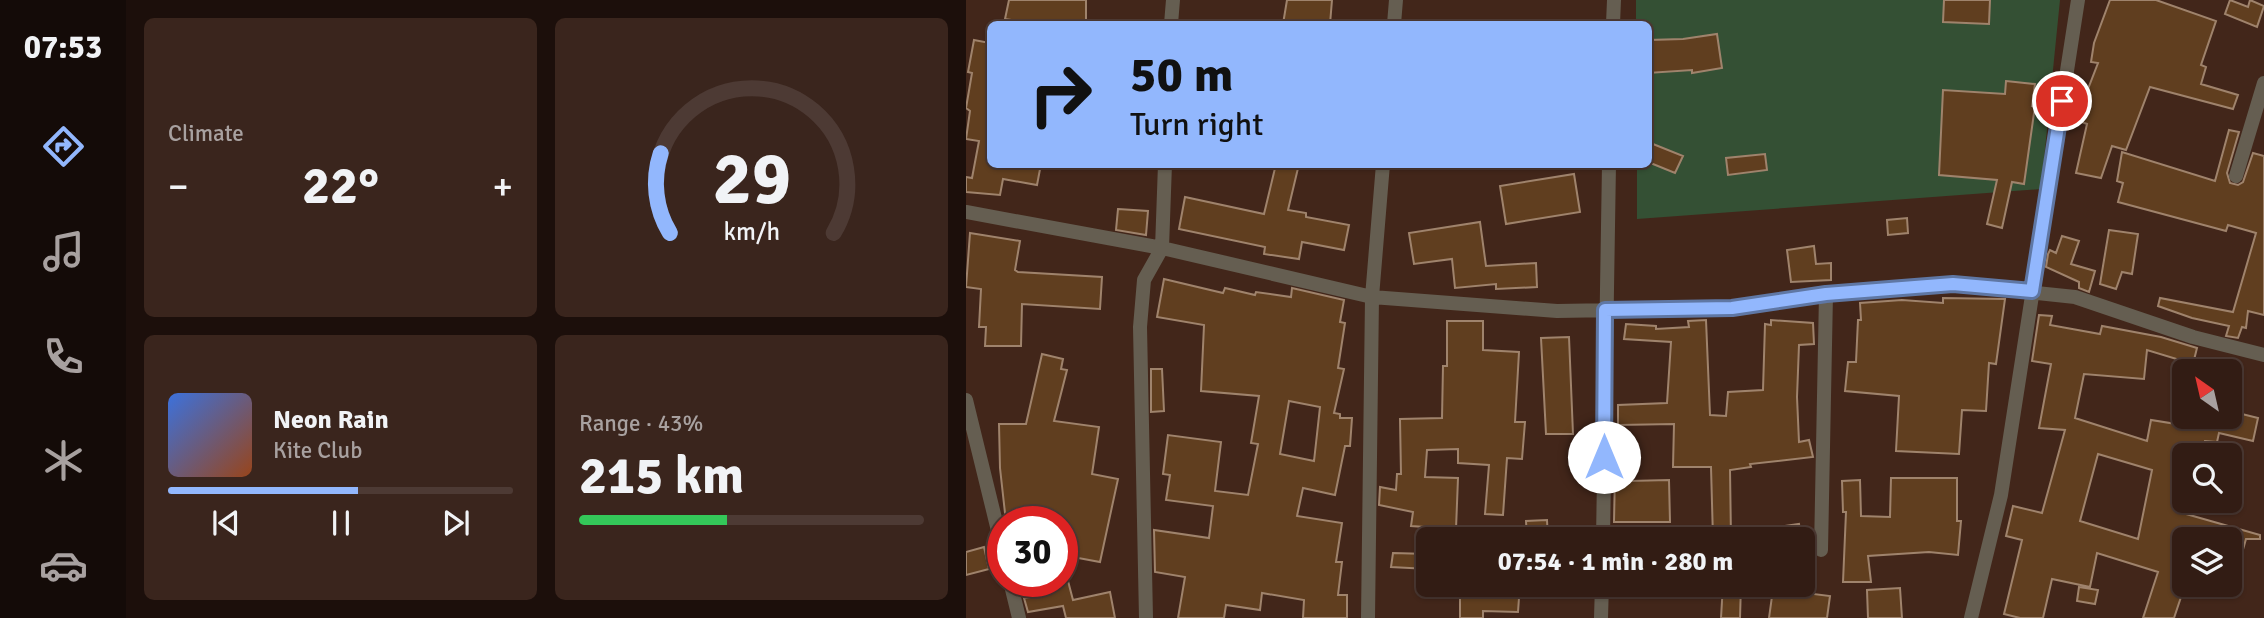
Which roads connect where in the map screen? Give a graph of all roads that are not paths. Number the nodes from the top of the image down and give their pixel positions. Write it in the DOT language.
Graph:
graph roads {
  1 [pos="1173,0"];
  2 [pos="1396,0"];
  3 [pos="1614,0"];
  4 [pos="2078,0"];
  5 [pos="1171,21"];
  6 [pos="1394,21"];
  7 [pos="1613,21"];
  8 [pos="2264,83"];
  9 [pos="1165,168"];
  10 [pos="1383,168"];
  11 [pos="1609,168"];
  12 [pos="2236,176"];
  13 [pos="966,212"];
  14 [pos="1162,248"];
  15 [pos="2032,291"];
  16 [pos="1826,294"];
  17 [pos="1372,297"];
  18 [pos="1605,310"];
  19 [pos="2264,355"];
  20 [pos="966,400"];
  21 [pos="992,506"];
  22 [pos="1603,527"];
  23 [pos="1821,550"];
  24 [pos="1014,597"];
  25 [pos="1602,597"];
  26 [pos="1019,618"];
  27 [pos="1146,618"];
  28 [pos="1368,618"];
  29 [pos="1601,618"];
  30 [pos="1971,618"];
  1 -- 5 [label="street"];
  2 -- 6 [label="street"];
  3 -- 7 [label="street"];
  4 -- 15 [label="street"];
  8 -- 12 [label="street"];
  9 -- 14 [label="street"];
  10 -- 17 [label="street"];
  11 -- 18 [label="street"];
  13 -- 14 [label="street"];
  14 -- 17 [label="street"];
  14 -- 27 [label="street"];
  15 -- 16 [label="street"];
  15 -- 19 [label="street"];
  15 -- 30 [label="street"];
  16 -- 18 [label="street"];
  16 -- 23 [label="street"];
  17 -- 18 [label="street"];
  17 -- 28 [label="street"];
  18 -- 22 [label="street"];
  20 -- 21 [label="street"];
  24 -- 26 [label="street"];
  25 -- 29 [label="street"];
}
